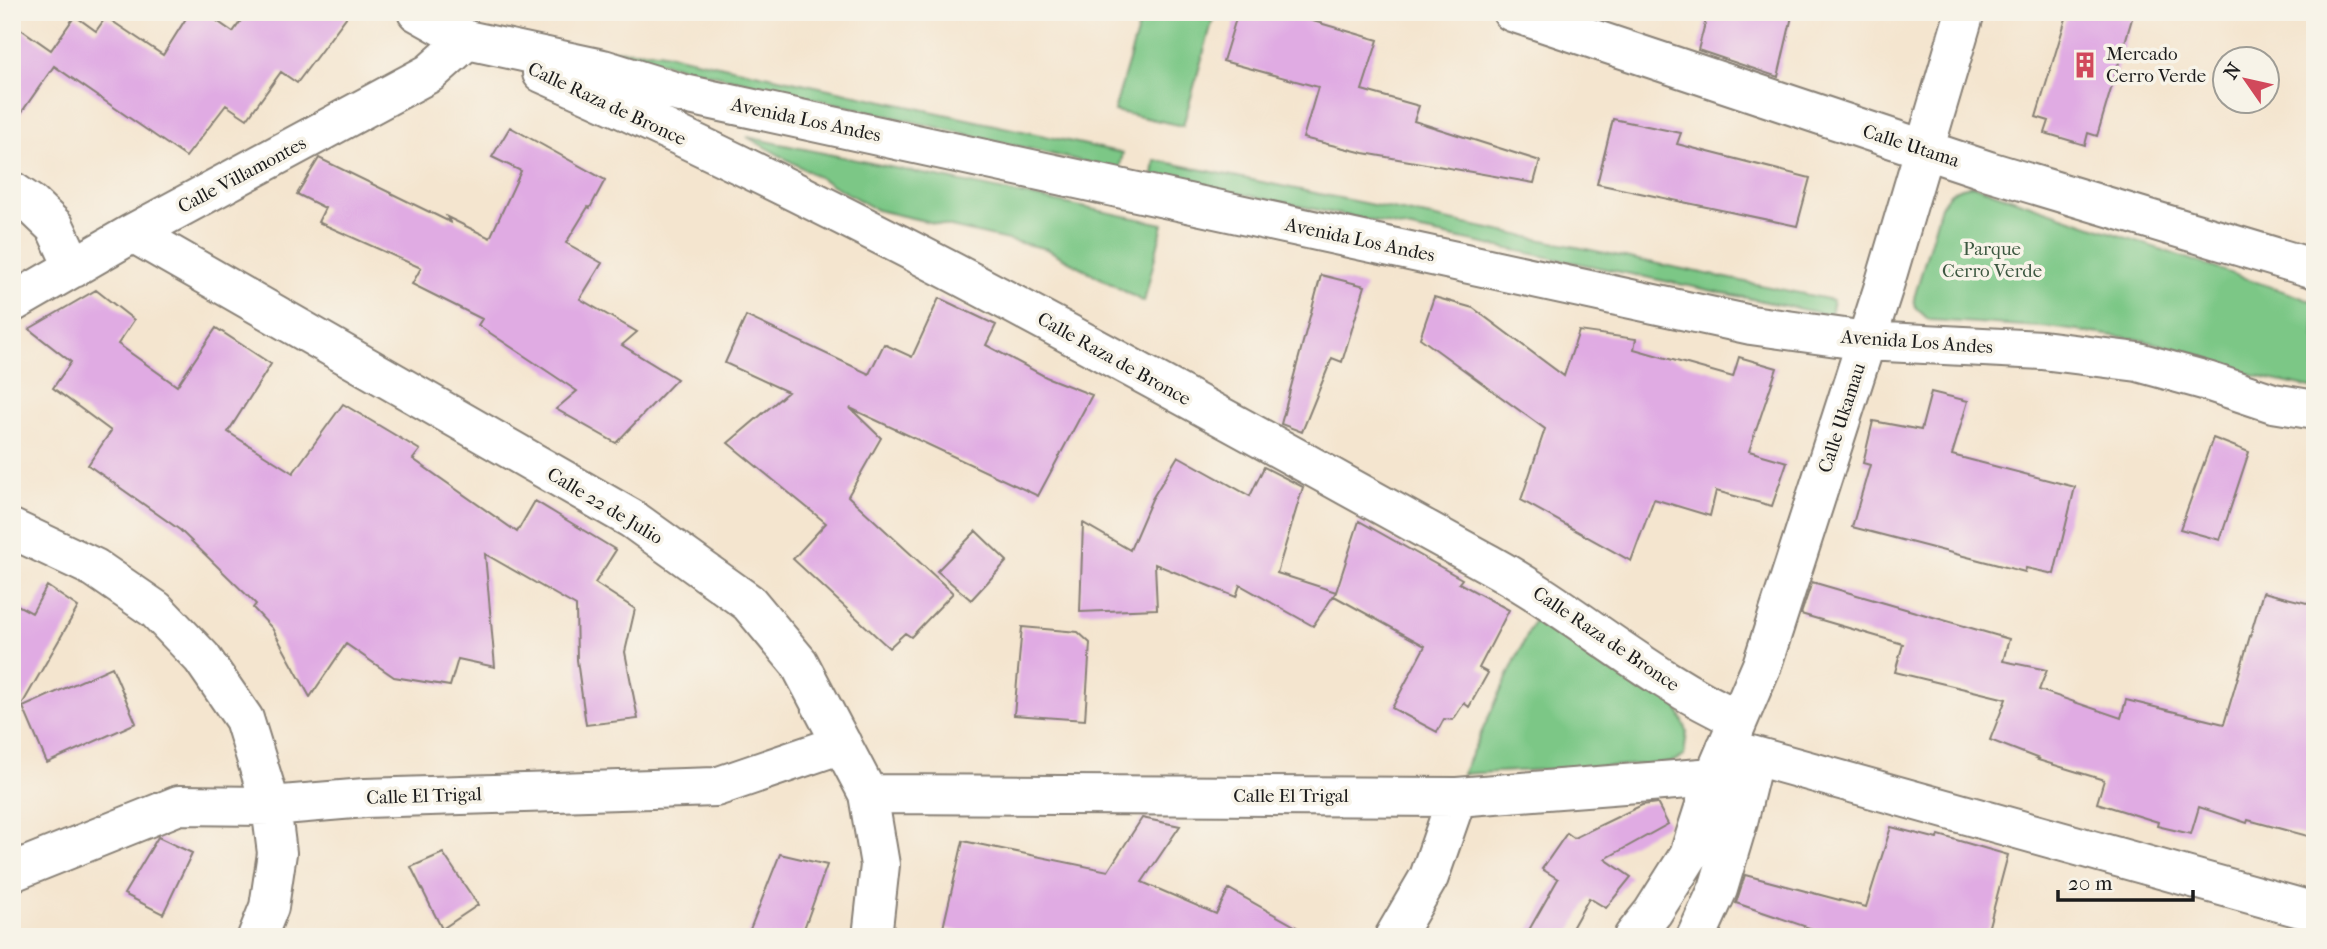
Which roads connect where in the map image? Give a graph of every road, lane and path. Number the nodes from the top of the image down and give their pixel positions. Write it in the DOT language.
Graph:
graph roads {
  1 [pos="417,12"];
  2 [pos="1511,12"];
  3 [pos="1965,12"];
  4 [pos="467,40"];
  5 [pos="1924,150"];
  6 [pos="12,191"];
  7 [pos="134,233"];
  8 [pos="74,268"];
  9 [pos="2315,269"];
  10 [pos="12,303"];
  11 [pos="1866,341"];
  12 [pos="2315,410"];
  13 [pos="12,529"];
  14 [pos="842,744"];
  15 [pos="1733,750"];
  16 [pos="868,794"];
  17 [pos="1457,797"];
  18 [pos="271,806"];
  19 [pos="12,872"];
  20 [pos="2315,912"];
  21 [pos="257,937"];
  22 [pos="872,937"];
  23 [pos="1394,937"];
  24 [pos="1633,937"];
  25 [pos="1696,937"];
  1 -- 4 [label="street, Avenida Los Andes"];
  2 -- 5 [label="street, Calle Utama"];
  3 -- 5 [label="street, Calle Ukamau"];
  4 -- 7 [label="street, Calle Villamontes"];
  4 -- 11 [label="street, Avenida Los Andes"];
  4 -- 15 [label="street, Calle Raza de Bronce"];
  5 -- 9 [label="street, Calle Utama"];
  5 -- 11 [label="street, Calle Ukamau"];
  6 -- 8 [label="street"];
  7 -- 8 [label="street, Calle Villamontes"];
  7 -- 14 [label="street, Calle 22 de Julio"];
  8 -- 10 [label="street, Calle Villamontes"];
  11 -- 12 [label="street, Avenida Los Andes"];
  11 -- 15 [label="street, Calle Ukamau"];
  13 -- 18 [label="street"];
  14 -- 16 [label="street, Calle 22 de Julio"];
  14 -- 18 [label="street, Calle El Trigal"];
  15 -- 17 [label="street, Calle El Trigal"];
  15 -- 20 [label="street, Calle Raza de Bronce"];
  15 -- 24 [label="street"];
  15 -- 25 [label="street, Calle Ukamau"];
  16 -- 17 [label="street, Calle El Trigal"];
  16 -- 22 [label="street, Calle 22 de Julio"];
  17 -- 23 [label="street"];
  18 -- 19 [label="street, Calle El Trigal"];
  18 -- 21 [label="street"];
}
